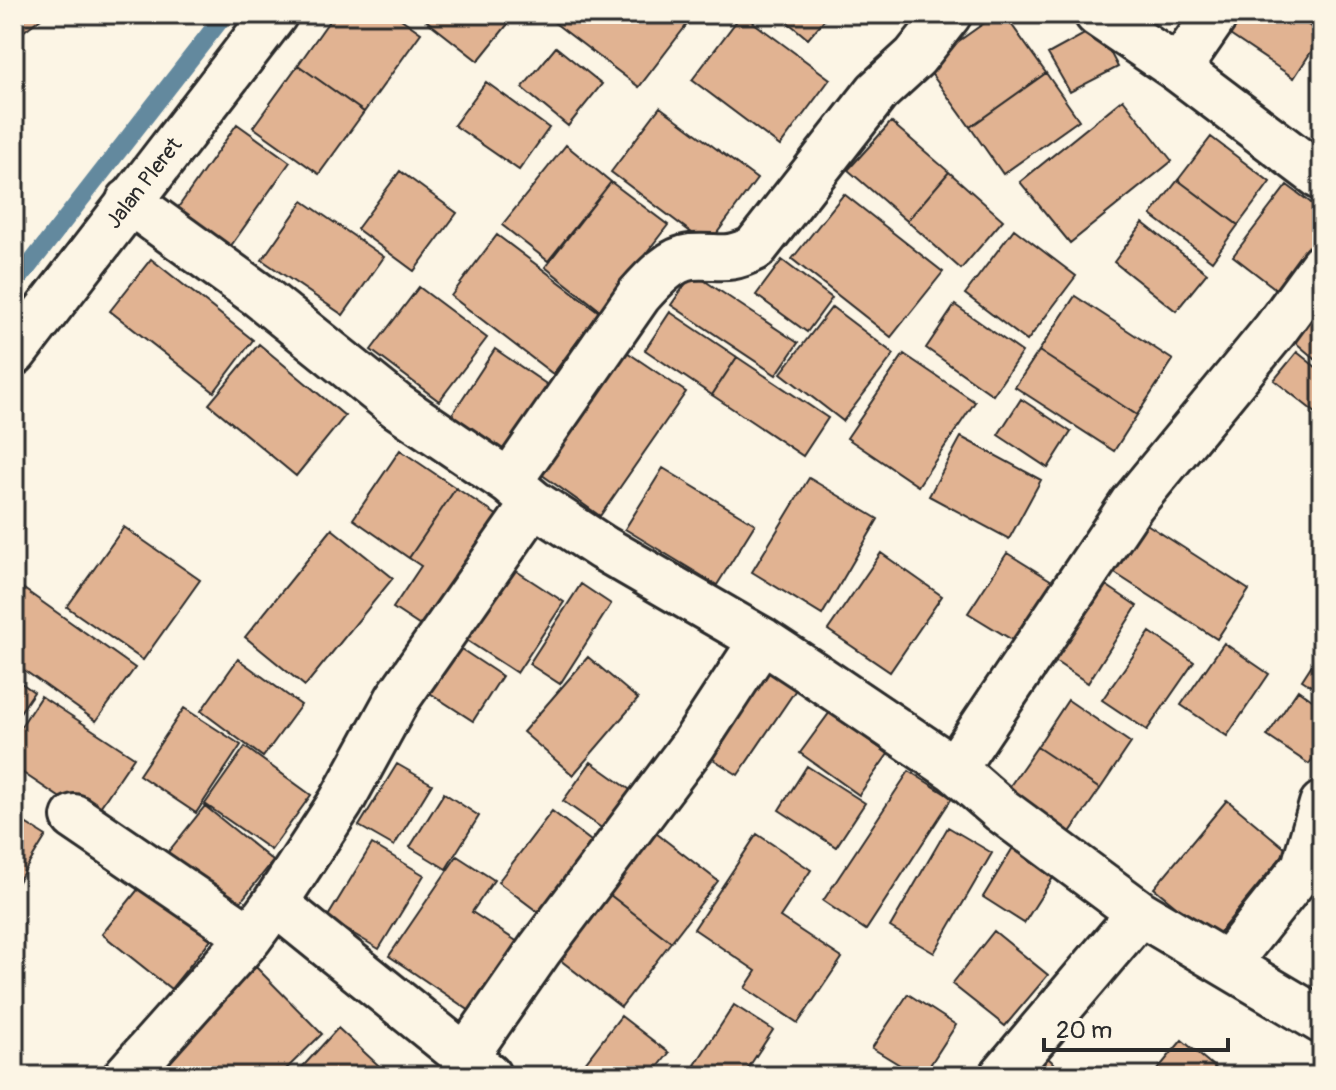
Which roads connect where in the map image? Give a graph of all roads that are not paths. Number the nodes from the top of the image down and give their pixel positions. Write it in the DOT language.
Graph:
graph roads {
  1 [pos="275,14"];
  2 [pos="949,14"];
  3 [pos="1097,14"];
  4 [pos="1216,14"];
  5 [pos="1178,69"];
  6 [pos="1322,178"];
  7 [pos="129,201"];
  8 [pos="1322,266"];
  9 [pos="14,353"];
  10 [pos="522,492"];
  11 [pos="762,640"];
  12 [pos="954,769"];
  13 [pos="1322,804"];
  14 [pos="74,817"];
  15 [pos="275,903"];
  16 [pos="1140,913"];
  17 [pos="250,937"];
  18 [pos="1228,963"];
  19 [pos="1322,1021"];
  20 [pos="477,1066"];
  21 [pos="126,1076"];
  22 [pos="1002,1076"];
  1 -- 7 [label="street, Jalan Pleret"];
  2 -- 10 [label="street"];
  3 -- 5 [label="street"];
  4 -- 5 [label="street"];
  5 -- 6 [label="street"];
  7 -- 9 [label="street, Jalan Pleret"];
  7 -- 10 [label="street"];
  8 -- 12 [label="street"];
  10 -- 11 [label="street"];
  10 -- 15 [label="street"];
  11 -- 12 [label="street"];
  11 -- 20 [label="street"];
  12 -- 16 [label="street"];
  13 -- 18 [label="street"];
  14 -- 17 [label="street"];
  15 -- 17 [label="street"];
  15 -- 20 [label="street"];
  16 -- 18 [label="street"];
  16 -- 22 [label="street"];
  17 -- 21 [label="street"];
  18 -- 19 [label="street"];
}
